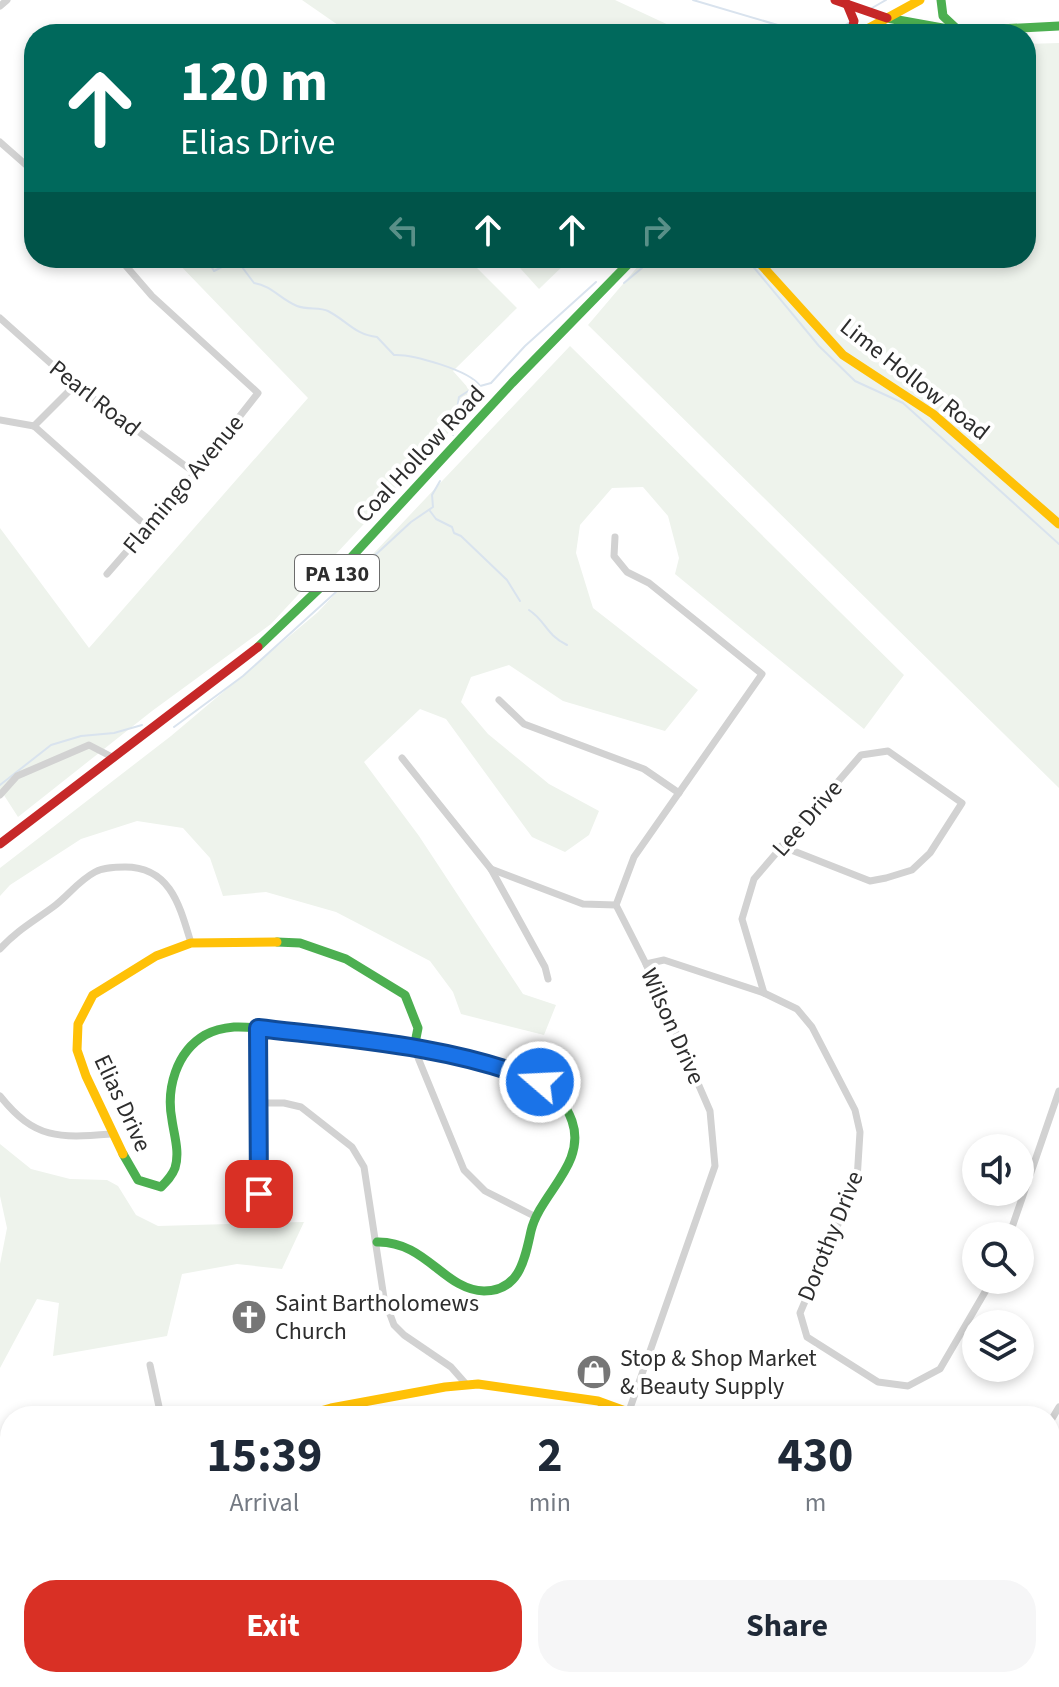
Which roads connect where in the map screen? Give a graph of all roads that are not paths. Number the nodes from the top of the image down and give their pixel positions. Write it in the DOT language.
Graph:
graph roads {
  1 [pos="7,0"];
  2 [pos="835,0"];
  3 [pos="920,0"];
  4 [pos="941,0"];
  5 [pos="847,4"];
  6 [pos="0,6"];
  7 [pos="887,18"];
  8 [pos="853,24"];
  9 [pos="867,24"];
  10 [pos="920,24"];
  11 [pos="952,24"];
  12 [pos="1059,26"];
  13 [pos="1036,27"];
  14 [pos="0,142"];
  15 [pos="24,163"];
  16 [pos="128,268"];
  17 [pos="624,268"];
  18 [pos="764,268"];
  19 [pos="0,318"];
  20 [pos="75,385"];
  21 [pos="0,420"];
  22 [pos="34,426"];
  23 [pos="195,473"];
  24 [pos="1059,524"];
  25 [pos="146,526"];
  26 [pos="615,537"];
  27 [pos="107,574"];
  28 [pos="499,700"];
  29 [pos="114,758"];
  30 [pos="402,758"];
  31 [pos="679,793"];
  32 [pos="0,795"];
  33 [pos="0,844"];
  34 [pos="781,846"];
  35 [pos="491,869"];
  36 [pos="616,905"];
  37 [pos="191,943"];
  38 [pos="0,949"];
  39 [pos="646,964"];
  40 [pos="548,979"];
  41 [pos="764,993"];
  42 [pos="258,1028"];
  43 [pos="414,1048"];
  44 [pos="1059,1091"];
  45 [pos="0,1096"];
  46 [pos="260,1103"];
  47 [pos="8,1105"];
  48 [pos="0,1111"];
  49 [pos="112,1134"];
  50 [pos="259,1194"];
  51 [pos="536,1217"];
  52 [pos="1014,1222"];
  53 [pos="377,1242"];
  54 [pos="984,1294"];
  55 [pos="150,1365"];
  56 [pos="466,1384"];
  57 [pos="159,1406"];
  58 [pos="342,1406"];
  59 [pos="608,1406"];
  60 [pos="637,1406"];
  1 -- 6 [label="street"];
  2 -- 5 [label="street"];
  3 -- 7 [label="street"];
  4 -- 11 [label="street"];
  5 -- 7 [label="street"];
  5 -- 8 [label="street"];
  7 -- 9 [label="street"];
  7 -- 10 [label="street"];
  12 -- 13 [label="street"];
  14 -- 15 [label="street"];
  16 -- 23 [label="street, Flamingo Avenue"];
  17 -- 29 [label="street, Coal Hollow Road / PA 130"];
  18 -- 24 [label="street, Lime Hollow Road"];
  19 -- 20 [label="street, Pearl Road"];
  20 -- 22 [label="street"];
  20 -- 23 [label="street, Pearl Road"];
  21 -- 22 [label="street"];
  22 -- 25 [label="street"];
  23 -- 25 [label="street, Flamingo Avenue"];
  25 -- 27 [label="street, Flamingo Avenue"];
  26 -- 31 [label="street"];
  28 -- 31 [label="street"];
  29 -- 32 [label="street"];
  29 -- 33 [label="street, Coal Hollow Road / PA 130"];
  30 -- 35 [label="street"];
  31 -- 36 [label="street"];
  34 -- 34 [label="street, Lee Drive"];
  34 -- 41 [label="street, Lee Drive"];
  35 -- 36 [label="street"];
  35 -- 40 [label="street"];
  36 -- 39 [label="street, Wilson Drive"];
  37 -- 38 [label="street"];
  37 -- 43 [label="street, Elias Drive"];
  37 -- 49 [label="street, Elias Drive"];
  39 -- 41 [label="street, Dorothy Drive"];
  39 -- 60 [label="street, Wilson Drive"];
  41 -- 54 [label="street, Dorothy Drive"];
  42 -- 43 [label="street, Elias Drive"];
  42 -- 46 [label="street"];
  42 -- 49 [label="street, Elias Drive"];
  43 -- 51 [label="street"];
  43 -- 51 [label="street"];
  44 -- 52 [label="street"];
  45 -- 47 [label="street"];
  46 -- 50 [label="street"];
  46 -- 53 [label="street"];
  47 -- 48 [label="street"];
  47 -- 49 [label="street"];
  51 -- 53 [label="street"];
  53 -- 56 [label="street"];
  55 -- 57 [label="street"];
  56 -- 58 [label="street"];
  56 -- 59 [label="street"];
}
